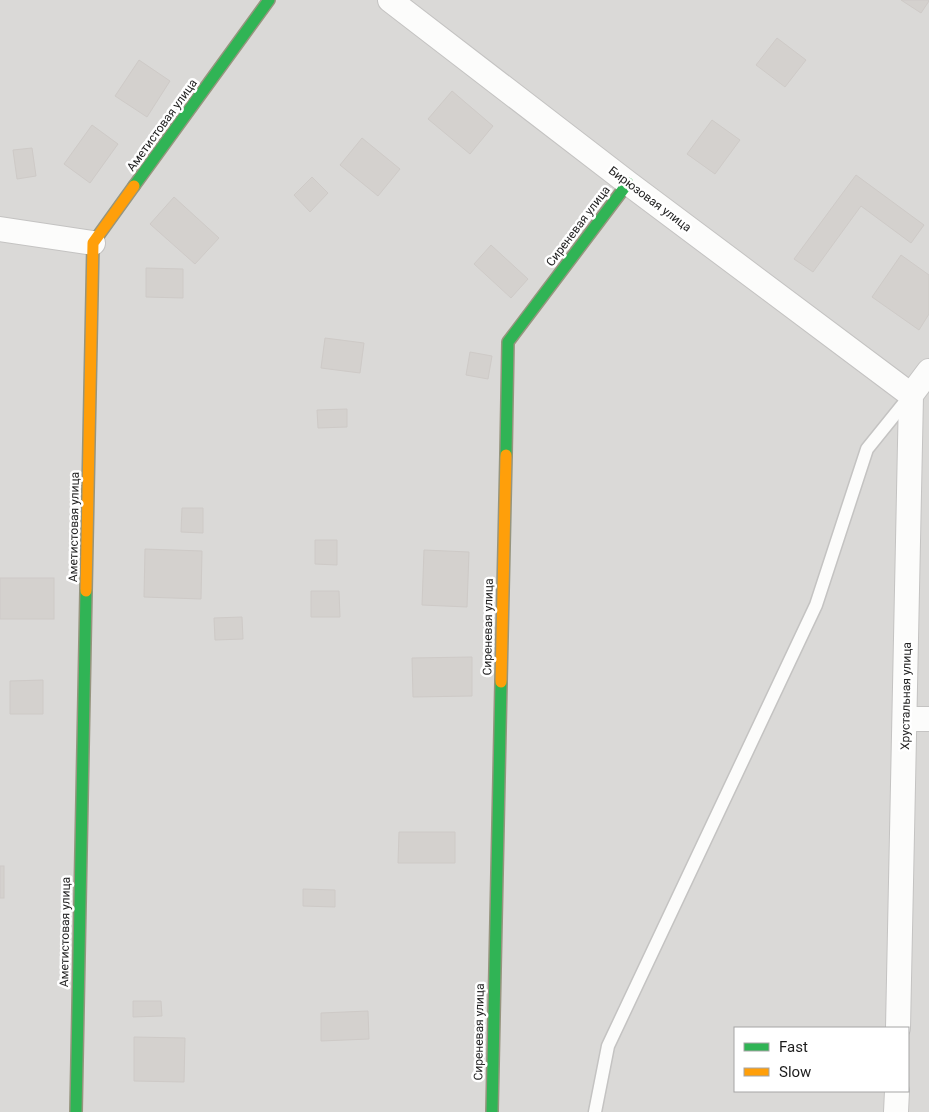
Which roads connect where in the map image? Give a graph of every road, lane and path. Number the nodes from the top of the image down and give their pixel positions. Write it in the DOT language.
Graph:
graph roads {
  1 [pos="269,0"];
  2 [pos="390,0"];
  3 [pos="628,183"];
  4 [pos="0,228"];
  5 [pos="93,243"];
  6 [pos="929,371"];
  7 [pos="911,395"];
  8 [pos="905,719"];
  9 [pos="929,720"];
  10 [pos="898,1027"];
  11 [pos="897,1092"];
  12 [pos="76,1112"];
  13 [pos="492,1112"];
  14 [pos="595,1112"];
  15 [pos="896,1112"];
  1 -- 5 [label="street, Аметистовая улица"];
  2 -- 3 [label="street, Бирюзовая улица"];
  3 -- 7 [label="street, Бирюзовая улица"];
  3 -- 13 [label="street, Сиреневая улица"];
  4 -- 5 [label="street"];
  5 -- 12 [label="street, Аметистовая улица"];
  6 -- 7 [label="street"];
  7 -- 8 [label="street, Хрустальная улица"];
  7 -- 14 [label="lane"];
  8 -- 9 [label="street"];
  8 -- 10 [label="street, Хрустальная улица"];
  11 -- 15 [label="street"];
}
